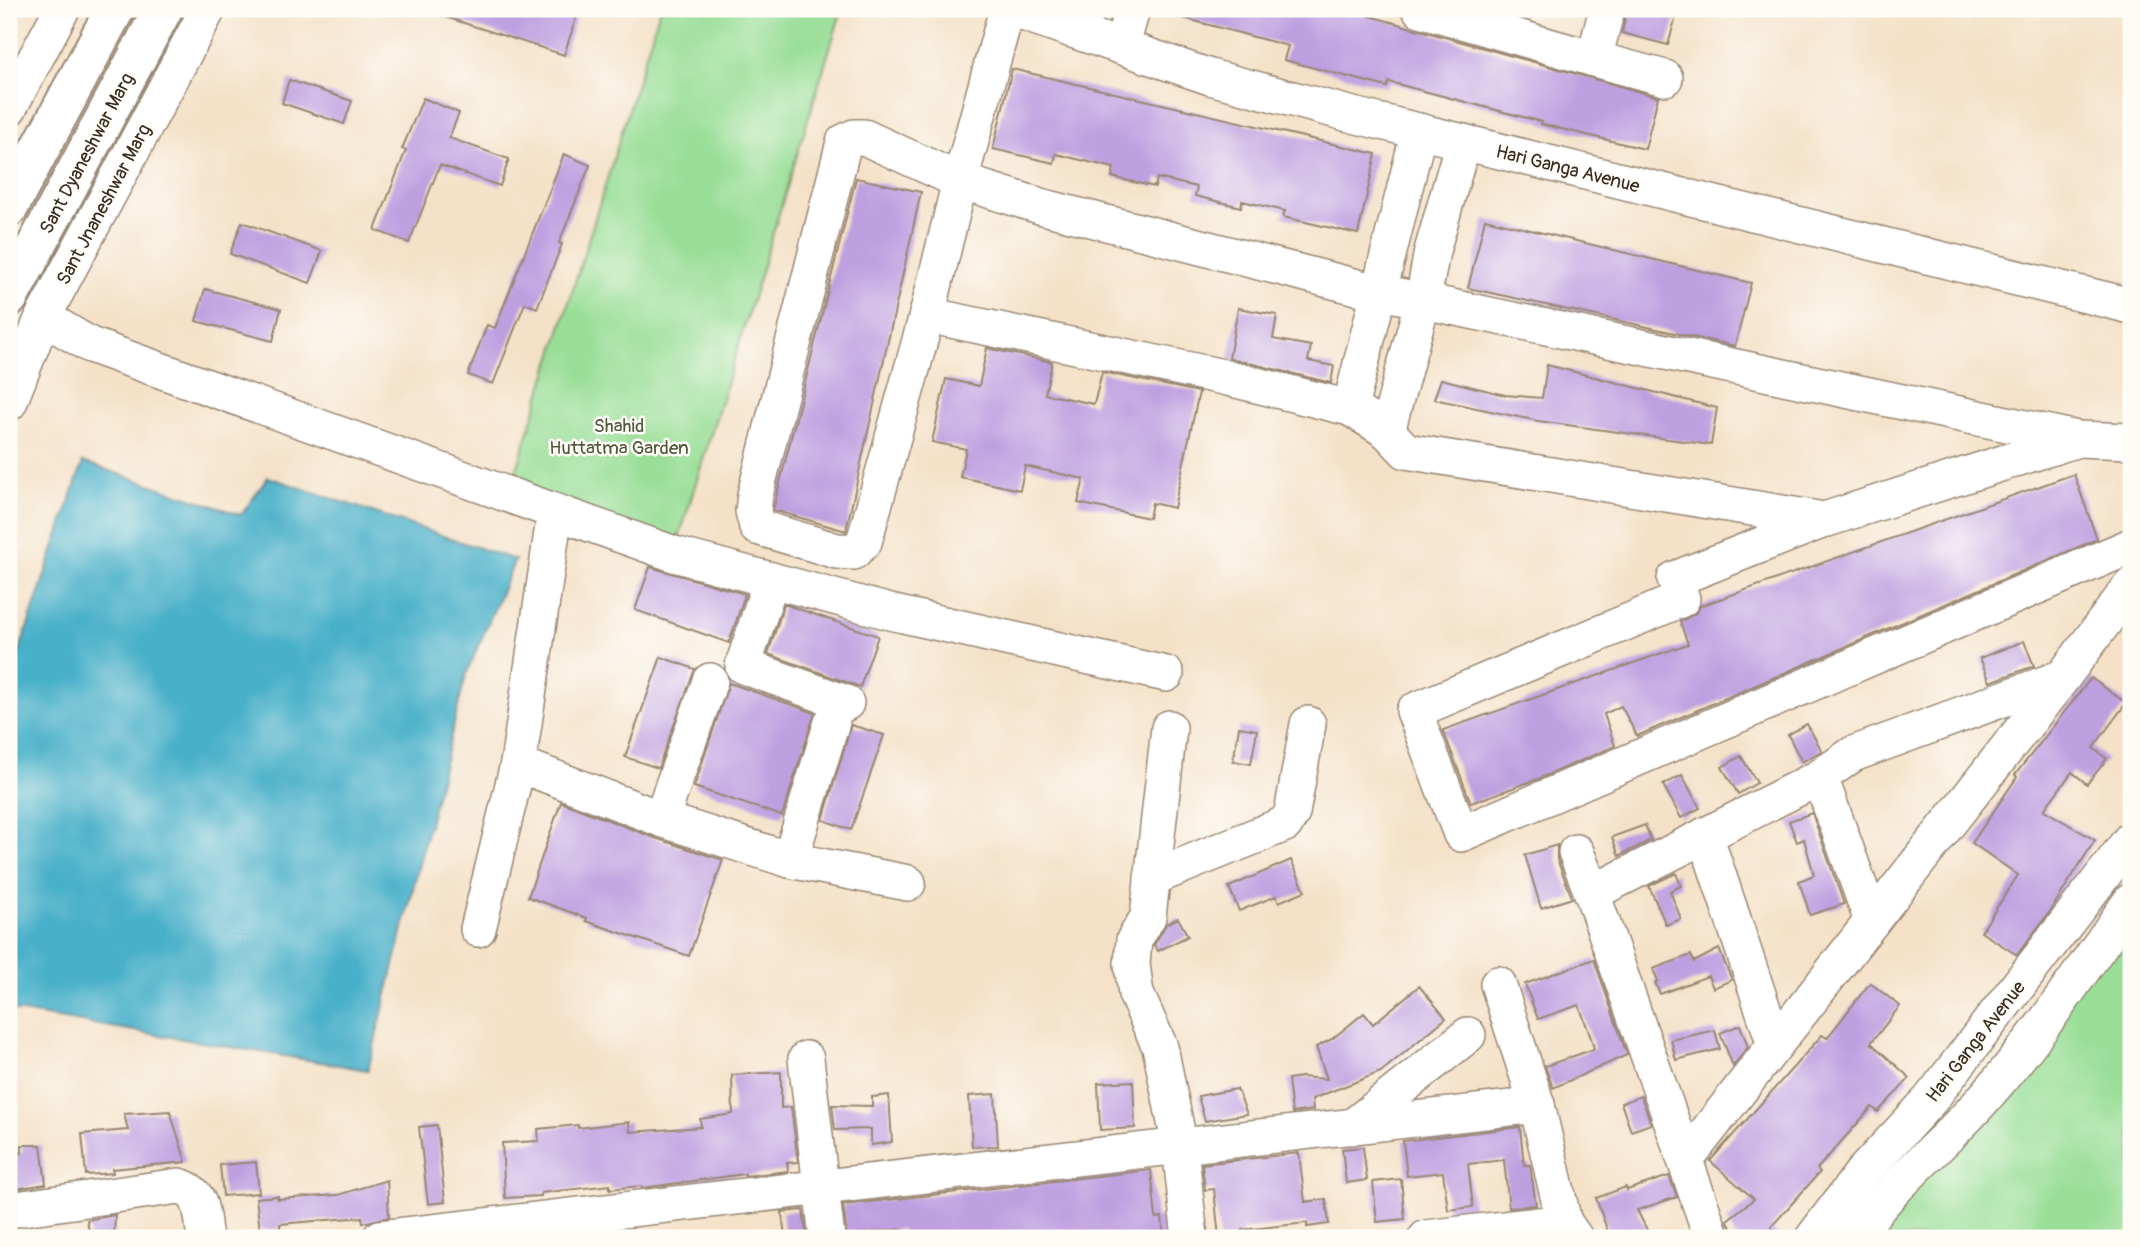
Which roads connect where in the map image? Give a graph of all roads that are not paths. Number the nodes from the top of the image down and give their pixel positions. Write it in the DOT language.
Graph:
graph roads {
  1 [pos="62,9"];
  2 [pos="115,9"];
  3 [pos="163,9"];
  4 [pos="208,9"];
  5 [pos="1009,9"];
  6 [pos="1132,9"];
  7 [pos="1420,9"];
  8 [pos="1606,9"];
  9 [pos="1106,30"];
  10 [pos="1594,60"];
  11 [pos="1665,78"];
  12 [pos="9,108"];
  13 [pos="1419,131"];
  14 [pos="1463,142"];
  15 [pos="960,181"];
  16 [pos="9,207"];
  17 [pos="1380,292"];
  18 [pos="9,298"];
  19 [pos="1423,300"];
  20 [pos="2131,306"];
  21 [pos="927,316"];
  22 [pos="20,358"];
  23 [pos="1350,408"];
  24 [pos="1387,431"];
  25 [pos="2078,439"];
  26 [pos="2131,441"];
  27 [pos="555,512"];
  28 [pos="1824,520"];
  29 [pos="2131,547"];
  30 [pos="771,580"];
  31 [pos="2131,586"];
  32 [pos="1166,674"];
  33 [pos="2063,677"];
  34 [pos="710,681"];
  35 [pos="1308,724"];
  36 [pos="1169,728"];
  37 [pos="518,764"];
  38 [pos="1820,777"];
  39 [pos="661,819"];
  40 [pos="1705,835"];
  41 [pos="2131,839"];
  42 [pos="1576,852"];
  43 [pos="790,860"];
  44 [pos="1152,878"];
  45 [pos="908,883"];
  46 [pos="1592,893"];
  47 [pos="2131,901"];
  48 [pos="1871,921"];
  49 [pos="478,929"];
  50 [pos="1498,984"];
  51 [pos="1468,1035"];
  52 [pos="1775,1045"];
  53 [pos="806,1059"];
  54 [pos="1538,1105"];
  55 [pos="1352,1127"];
  56 [pos="1180,1147"];
  57 [pos="1685,1160"];
  58 [pos="822,1189"];
  59 [pos="9,1210"];
  60 [pos="1569,1230"];
  61 [pos="205,1238"];
  62 [pos="380,1238"];
  63 [pos="827,1238"];
  64 [pos="1190,1238"];
  65 [pos="1426,1238"];
  66 [pos="1712,1238"];
  67 [pos="1813,1238"];
  68 [pos="1855,1238"];
  1 -- 12 [label="street"];
  2 -- 16 [label="main road"];
  3 -- 18 [label="main road, Sant Dyaneshwar Marg"];
  4 -- 22 [label="street, Sant Jnaneshwar Marg"];
  5 -- 9 [label="street, Hari Ganga Avenue"];
  5 -- 15 [label="street"];
  6 -- 9 [label="street"];
  7 -- 10 [label="street"];
  8 -- 10 [label="street"];
  9 -- 13 [label="street, Hari Ganga Avenue"];
  10 -- 11 [label="street"];
  13 -- 14 [label="street, Hari Ganga Avenue"];
  13 -- 17 [label="street"];
  14 -- 19 [label="street"];
  14 -- 20 [label="street, Hari Ganga Avenue"];
  15 -- 17 [label="street"];
  15 -- 21 [label="street"];
  15 -- 21 [label="street"];
  17 -- 19 [label="street"];
  17 -- 23 [label="street"];
  19 -- 24 [label="street"];
  19 -- 25 [label="street"];
  21 -- 23 [label="street"];
  22 -- 27 [label="street"];
  23 -- 24 [label="street"];
  24 -- 28 [label="street"];
  25 -- 26 [label="street"];
  25 -- 28 [label="street"];
  27 -- 30 [label="street"];
  27 -- 37 [label="street"];
  28 -- 29 [label="street"];
  30 -- 32 [label="street"];
  30 -- 43 [label="street"];
  31 -- 33 [label="street"];
  33 -- 38 [label="street"];
  33 -- 48 [label="street"];
  34 -- 39 [label="street"];
  35 -- 44 [label="street"];
  36 -- 44 [label="street"];
  37 -- 39 [label="street"];
  37 -- 49 [label="street"];
  38 -- 40 [label="street"];
  38 -- 48 [label="street"];
  39 -- 43 [label="street"];
  40 -- 46 [label="street"];
  40 -- 52 [label="street"];
  41 -- 67 [label="street, Hari Ganga Avenue"];
  42 -- 46 [label="street"];
  43 -- 45 [label="street"];
  44 -- 56 [label="street"];
  46 -- 57 [label="street"];
  47 -- 68 [label="street, Hari Ganga Avenue"];
  48 -- 52 [label="street"];
  50 -- 54 [label="street"];
  51 -- 55 [label="street"];
  52 -- 57 [label="street"];
  53 -- 58 [label="street"];
  54 -- 55 [label="street"];
  54 -- 60 [label="street"];
  55 -- 56 [label="street"];
  56 -- 58 [label="street"];
  56 -- 64 [label="street"];
  57 -- 66 [label="street"];
  58 -- 62 [label="street"];
  58 -- 63 [label="street"];
  59 -- 61 [label="street"];
  60 -- 65 [label="street"];
}
